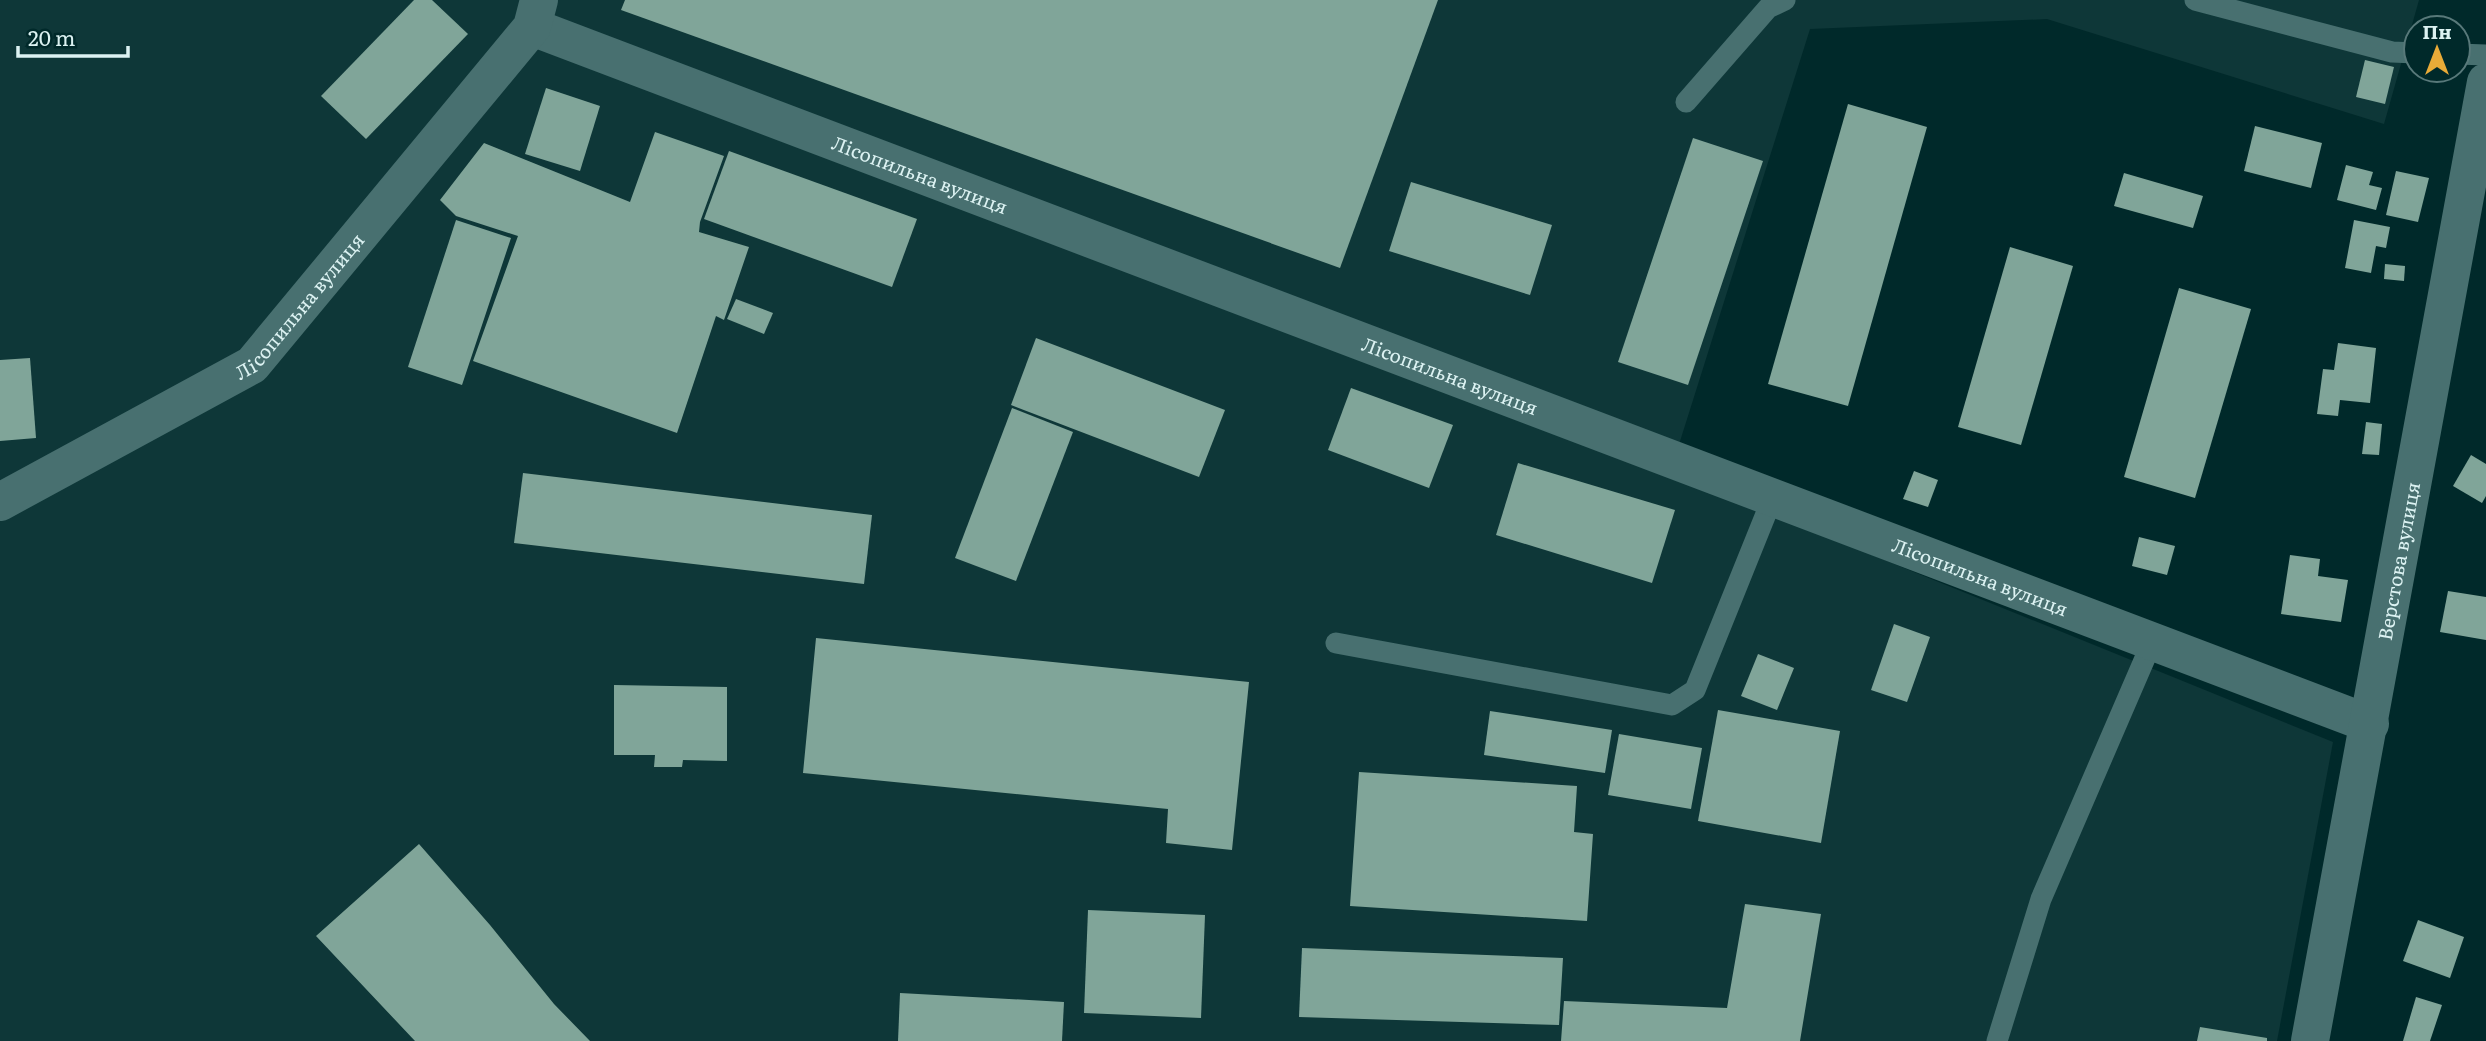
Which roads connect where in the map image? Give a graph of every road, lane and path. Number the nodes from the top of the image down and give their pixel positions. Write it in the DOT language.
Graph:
graph roads {
  1 [pos="1785,0"];
  2 [pos="2195,0"];
  3 [pos="536,14"];
  4 [pos="2402,52"];
  5 [pos="2486,82"];
  6 [pos="1686,103"];
  7 [pos="2479,165"];
  8 [pos="1772,499"];
  9 [pos="0,502"];
  10 [pos="2152,642"];
  11 [pos="1336,643"];
  12 [pos="2370,724"];
  13 [pos="1997,1041"];
  14 [pos="2310,1041"];
  1 -- 6 [label="lane"];
  2 -- 4 [label="lane"];
  3 -- 8 [label="street, Лісопильна вулиця"];
  3 -- 9 [label="street, Лісопильна вулиця"];
  5 -- 7 [label="street, Верстова вулиця"];
  7 -- 12 [label="street, Верстова вулиця"];
  8 -- 10 [label="street, Лісопильна вулиця"];
  8 -- 11 [label="lane"];
  10 -- 12 [label="street, Лісопильна вулиця"];
  10 -- 13 [label="lane"];
  12 -- 14 [label="street, Верстова вулиця"];
}
